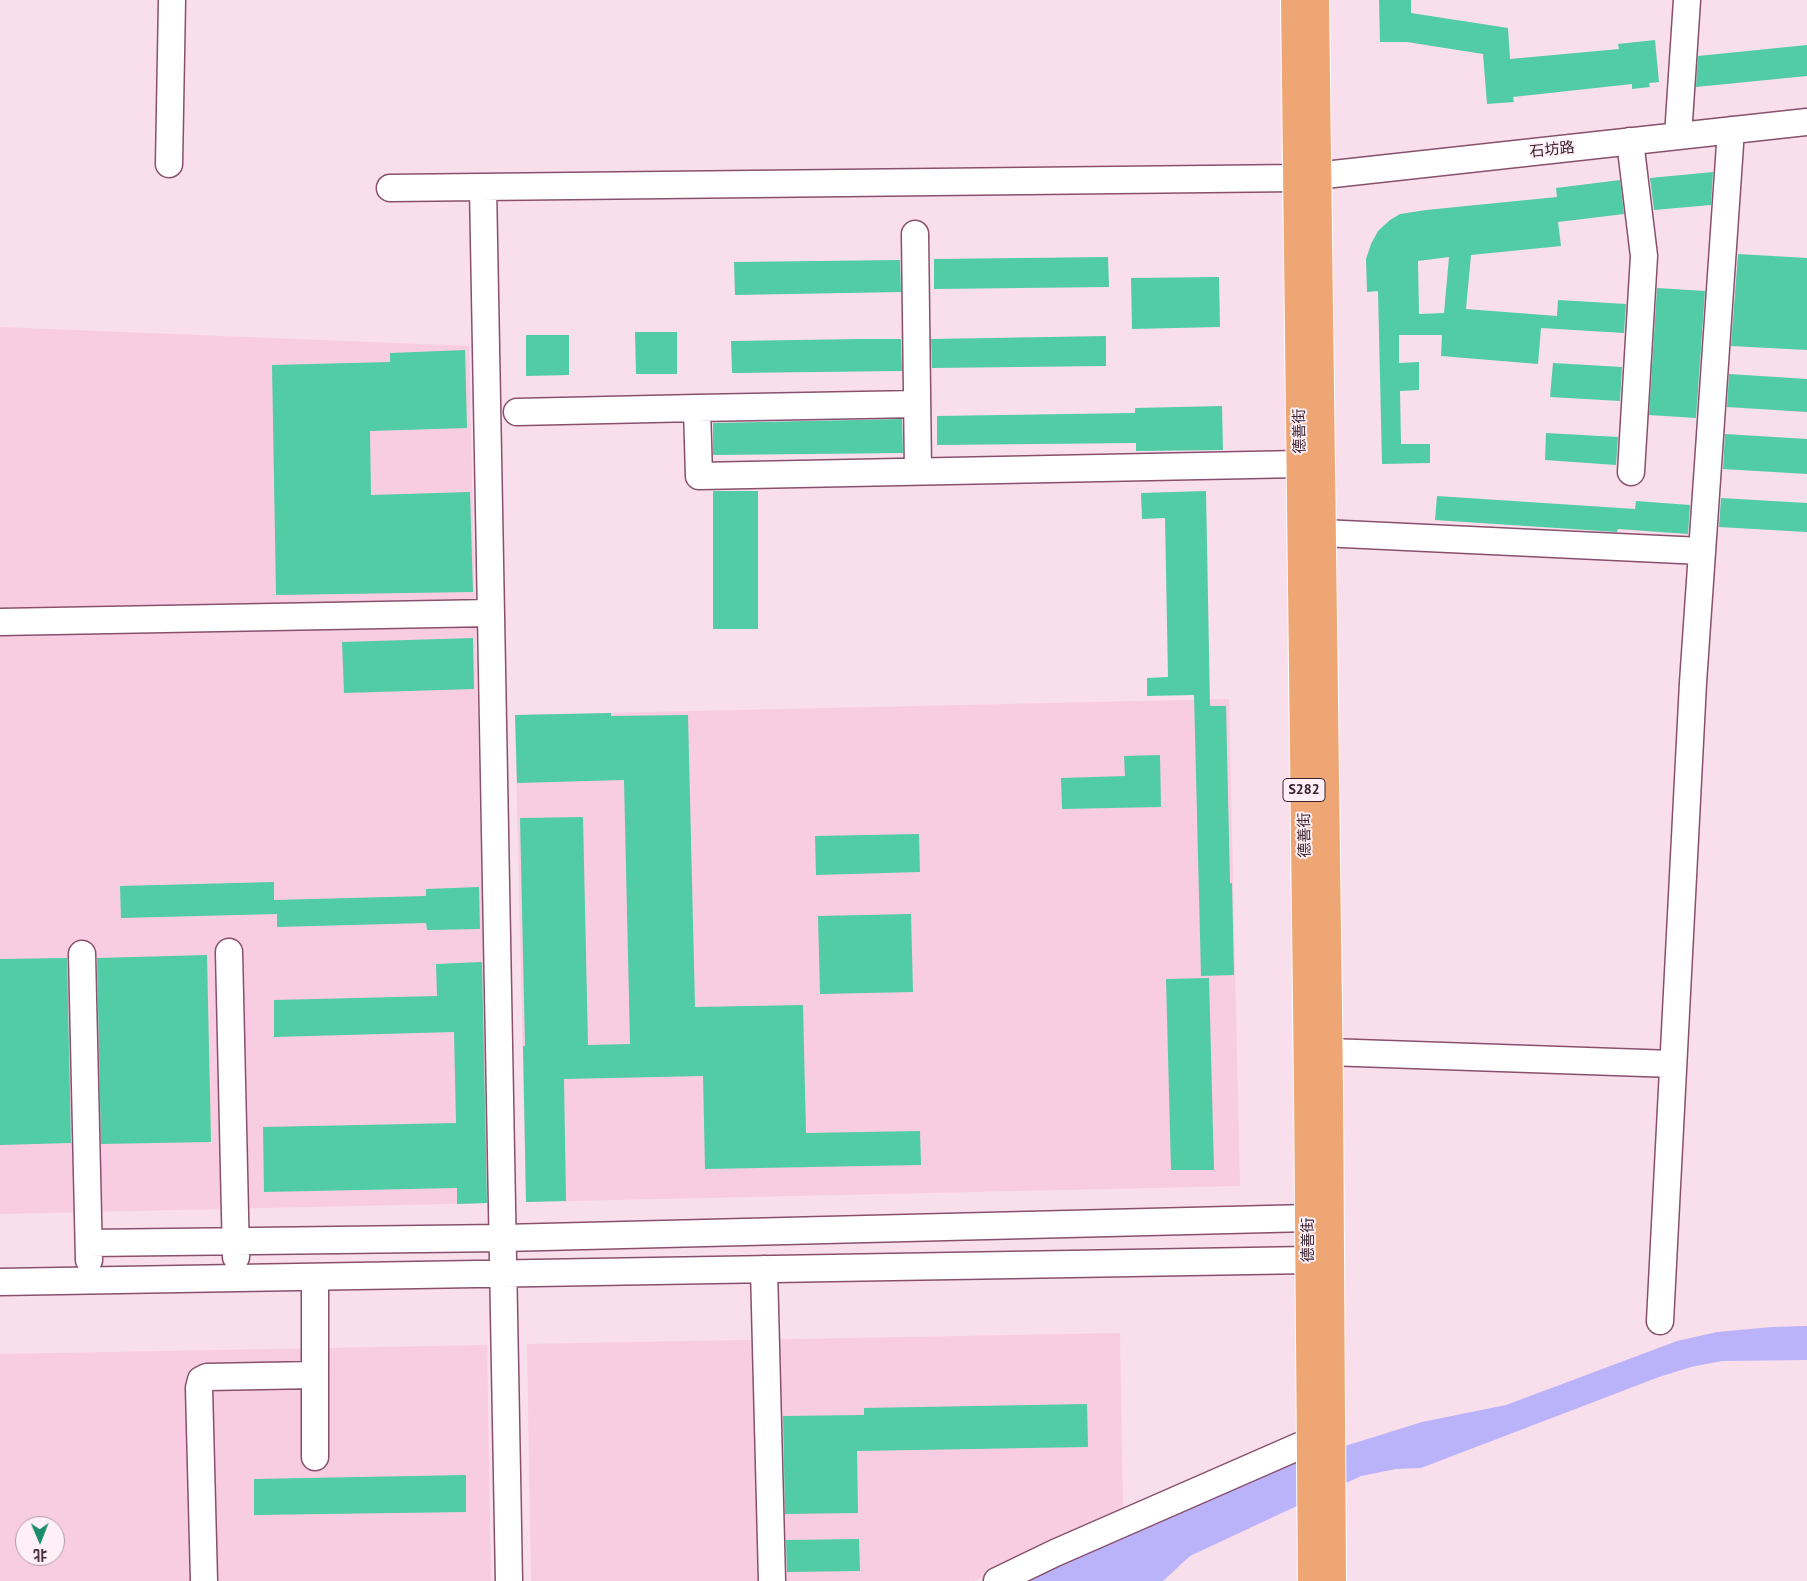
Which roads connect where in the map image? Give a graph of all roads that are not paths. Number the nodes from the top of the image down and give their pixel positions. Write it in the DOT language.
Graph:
graph roads {
  1 [pos="172,0"];
  2 [pos="1294,0"];
  3 [pos="1315,0"];
  4 [pos="1687,0"];
  5 [pos="1807,122"];
  6 [pos="1731,130"];
  7 [pos="1678,136"];
  8 [pos="1630,142"];
  9 [pos="169,164"];
  10 [pos="1307,177"];
  11 [pos="483,187"];
  12 [pos="390,188"];
  13 [pos="915,234"];
  14 [pos="917,404"];
  15 [pos="697,408"];
  16 [pos="517,412"];
  17 [pos="1300,464"];
  18 [pos="918,471"];
  19 [pos="1631,472"];
  20 [pos="1322,533"];
  21 [pos="1702,551"];
  22 [pos="491,613"];
  23 [pos="0,622"];
  24 [pos="230,952"];
  25 [pos="82,954"];
  26 [pos="1328,1052"];
  27 [pos="1673,1064"];
  28 [pos="1309,1218"];
  29 [pos="502,1238"];
  30 [pos="236,1241"];
  31 [pos="89,1243"];
  32 [pos="1309,1260"];
  33 [pos="764,1269"];
  34 [pos="503,1274"];
  35 [pos="314,1277"];
  36 [pos="237,1278"];
  37 [pos="90,1280"];
  38 [pos="0,1282"];
  39 [pos="1660,1321"];
  40 [pos="315,1375"];
  41 [pos="1310,1441"];
  42 [pos="316,1457"];
  43 [pos="204,1581"];
  44 [pos="509,1581"];
  45 [pos="772,1581"];
  46 [pos="997,1581"];
  47 [pos="1312,1581"];
  48 [pos="1332,1581"];
  1 -- 9 [label="street"];
  2 -- 10 [label="main road, 德善街 / S282"];
  3 -- 10 [label="main road, 德善街 / S282"];
  4 -- 7 [label="street"];
  5 -- 6 [label="street, 石坊路"];
  6 -- 7 [label="street, 石坊路"];
  6 -- 21 [label="street"];
  7 -- 8 [label="street, 石坊路"];
  8 -- 10 [label="street, 石坊路"];
  8 -- 19 [label="street"];
  10 -- 11 [label="street, 石坊路"];
  10 -- 17 [label="main road, 德善街 / S282"];
  10 -- 20 [label="main road, 德善街 / S282"];
  11 -- 12 [label="street, 石坊路"];
  11 -- 22 [label="street"];
  13 -- 14 [label="street"];
  14 -- 15 [label="street"];
  14 -- 18 [label="street"];
  15 -- 16 [label="street"];
  15 -- 18 [label="street"];
  17 -- 18 [label="street"];
  17 -- 28 [label="main road, 德善街 / S282"];
  20 -- 21 [label="street"];
  20 -- 26 [label="main road, 德善街 / S282"];
  21 -- 27 [label="street"];
  22 -- 23 [label="street"];
  22 -- 29 [label="street"];
  24 -- 30 [label="street"];
  25 -- 31 [label="street"];
  26 -- 27 [label="street"];
  26 -- 48 [label="main road, 德善街 / S282"];
  27 -- 39 [label="street"];
  28 -- 29 [label="street"];
  28 -- 32 [label="main road, 德善街 / S282"];
  29 -- 30 [label="street"];
  29 -- 34 [label="street"];
  30 -- 31 [label="street"];
  30 -- 36 [label="street"];
  31 -- 37 [label="street"];
  32 -- 33 [label="street"];
  32 -- 41 [label="main road, 德善街 / S282"];
  33 -- 34 [label="street"];
  33 -- 45 [label="street"];
  34 -- 35 [label="street"];
  34 -- 44 [label="street"];
  35 -- 36 [label="street"];
  35 -- 40 [label="street"];
  36 -- 37 [label="street"];
  37 -- 38 [label="street"];
  40 -- 42 [label="street"];
  40 -- 43 [label="street"];
  41 -- 46 [label="street"];
  41 -- 47 [label="main road, 德善街 / S282"];
}
